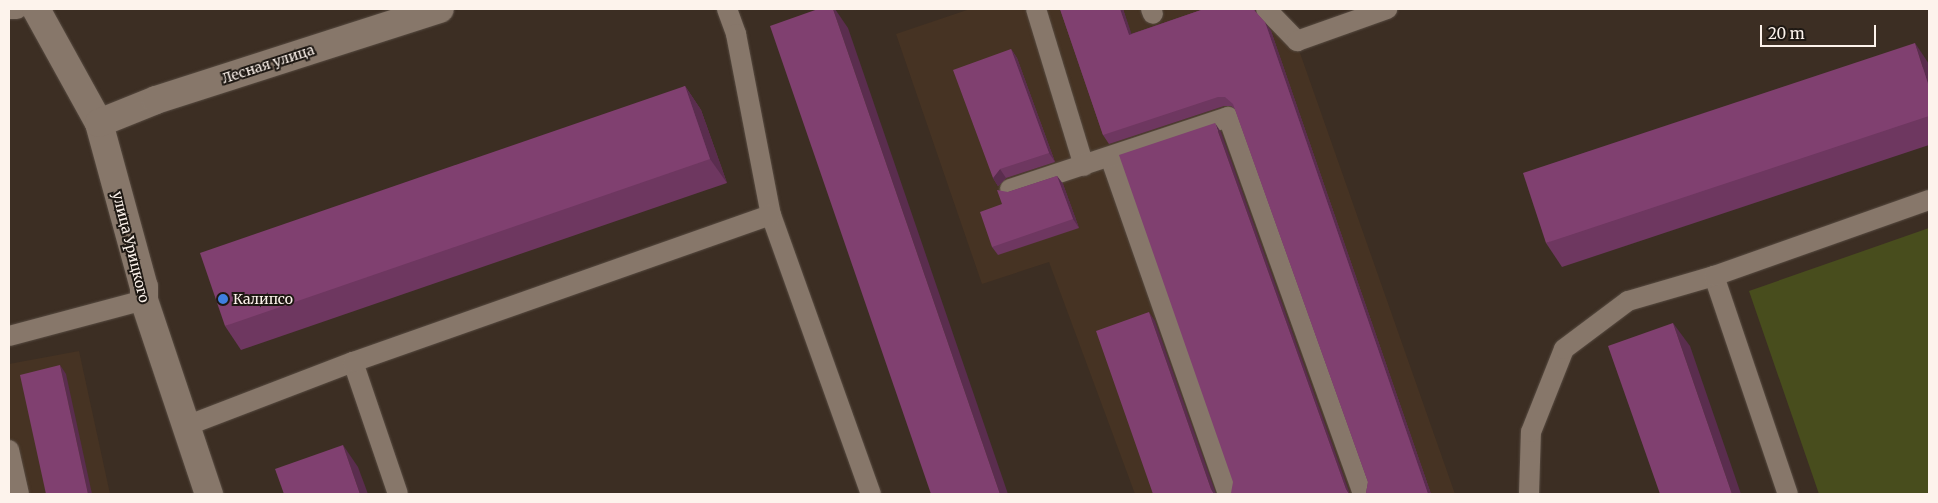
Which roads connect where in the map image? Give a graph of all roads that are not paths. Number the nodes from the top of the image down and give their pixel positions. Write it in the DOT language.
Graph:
graph roads {
  1 [pos="9,9"];
  2 [pos="17,9"];
  3 [pos="36,9"];
  4 [pos="440,9"];
  5 [pos="727,9"];
  6 [pos="1036,9"];
  7 [pos="1266,9"];
  8 [pos="1387,9"];
  9 [pos="99,123"];
  10 [pos="1110,157"];
  11 [pos="1084,166"];
  12 [pos="1010,189"];
  13 [pos="1929,200"];
  14 [pos="771,215"];
  15 [pos="1714,276"];
  16 [pos="144,300"];
  17 [pos="9,336"];
  18 [pos="353,362"];
  19 [pos="186,426"];
  20 [pos="9,450"];
  21 [pos="19,494"];
  22 [pos="209,494"];
  23 [pos="398,494"];
  24 [pos="871,494"];
  25 [pos="1228,494"];
  26 [pos="1363,494"];
  27 [pos="1529,494"];
  28 [pos="1788,494"];
  1 -- 2 [label="lane"];
  3 -- 9 [label="street, улица Урицкого"];
  4 -- 9 [label="street, Лесная улица"];
  5 -- 14 [label="lane"];
  6 -- 11 [label="lane"];
  7 -- 8 [label="lane"];
  9 -- 16 [label="street, улица Урицкого"];
  10 -- 11 [label="lane"];
  10 -- 25 [label="lane"];
  10 -- 26 [label="lane"];
  11 -- 12 [label="lane"];
  13 -- 15 [label="lane"];
  14 -- 18 [label="lane"];
  14 -- 24 [label="lane"];
  15 -- 27 [label="lane"];
  15 -- 28 [label="lane"];
  16 -- 17 [label="lane"];
  16 -- 19 [label="street, улица Урицкого"];
  18 -- 19 [label="lane"];
  18 -- 23 [label="lane"];
  19 -- 22 [label="street, улица Урицкого"];
  20 -- 21 [label="lane"];
}
